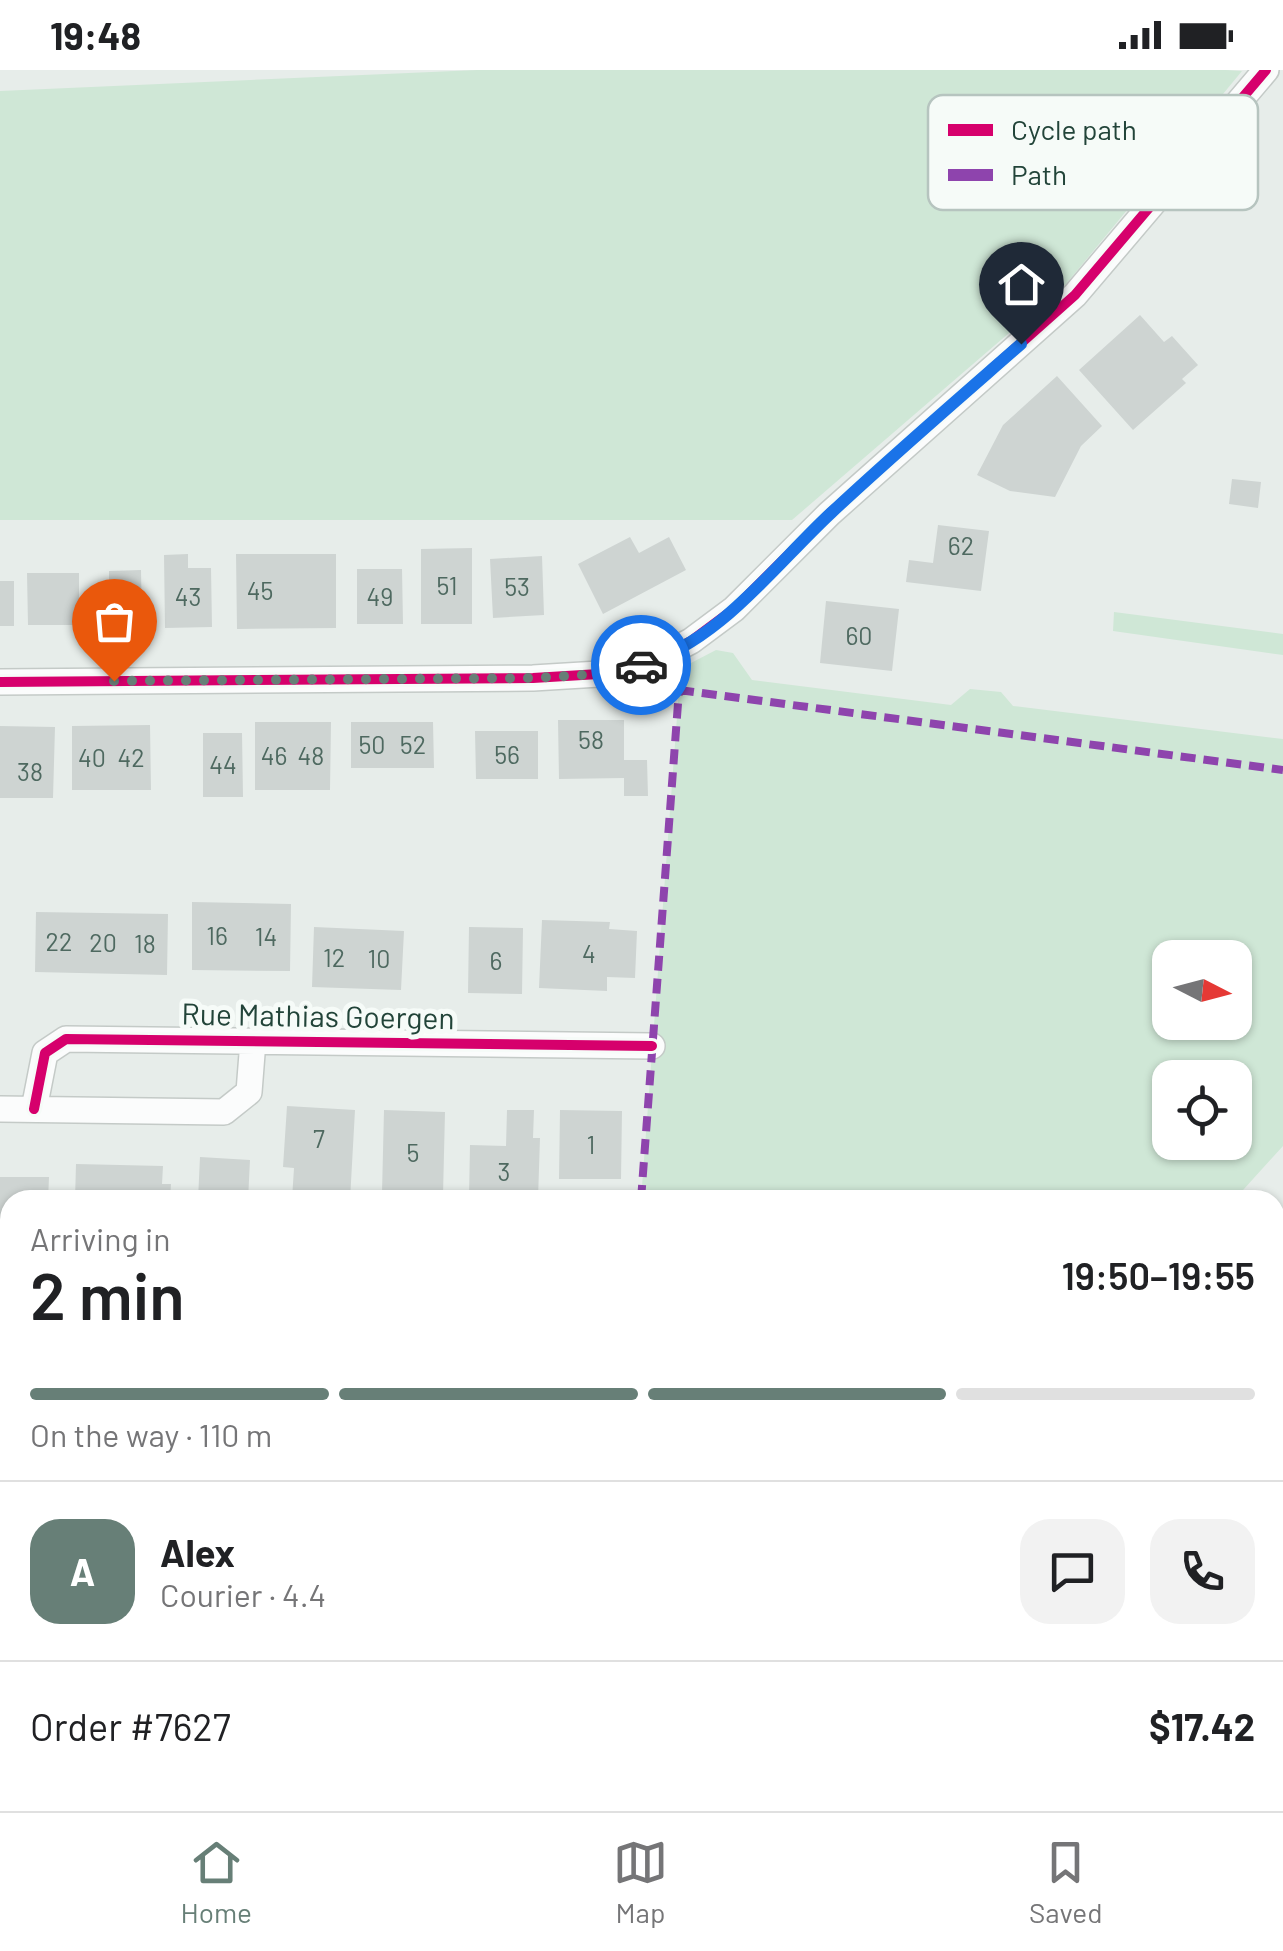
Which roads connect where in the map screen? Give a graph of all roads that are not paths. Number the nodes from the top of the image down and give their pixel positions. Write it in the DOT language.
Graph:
graph roads {
  1 [pos="1266,70"];
  2 [pos="1245,95"];
  3 [pos="1147,210"];
  4 [pos="0,682"];
  5 [pos="253,1041"];
  6 [pos="652,1046"];
  7 [pos="0,1109"];
  8 [pos="34,1109"];
  1 -- 2 [label="street"];
  3 -- 4 [label="street"];
  5 -- 6 [label="street, Rue Mathias Goergen"];
  5 -- 8 [label="street, Rue Mathias Goergen"];
  5 -- 8 [label="street, Rue Mathias Goergen"];
  7 -- 8 [label="street, Rue Mathias Goergen"];
}
